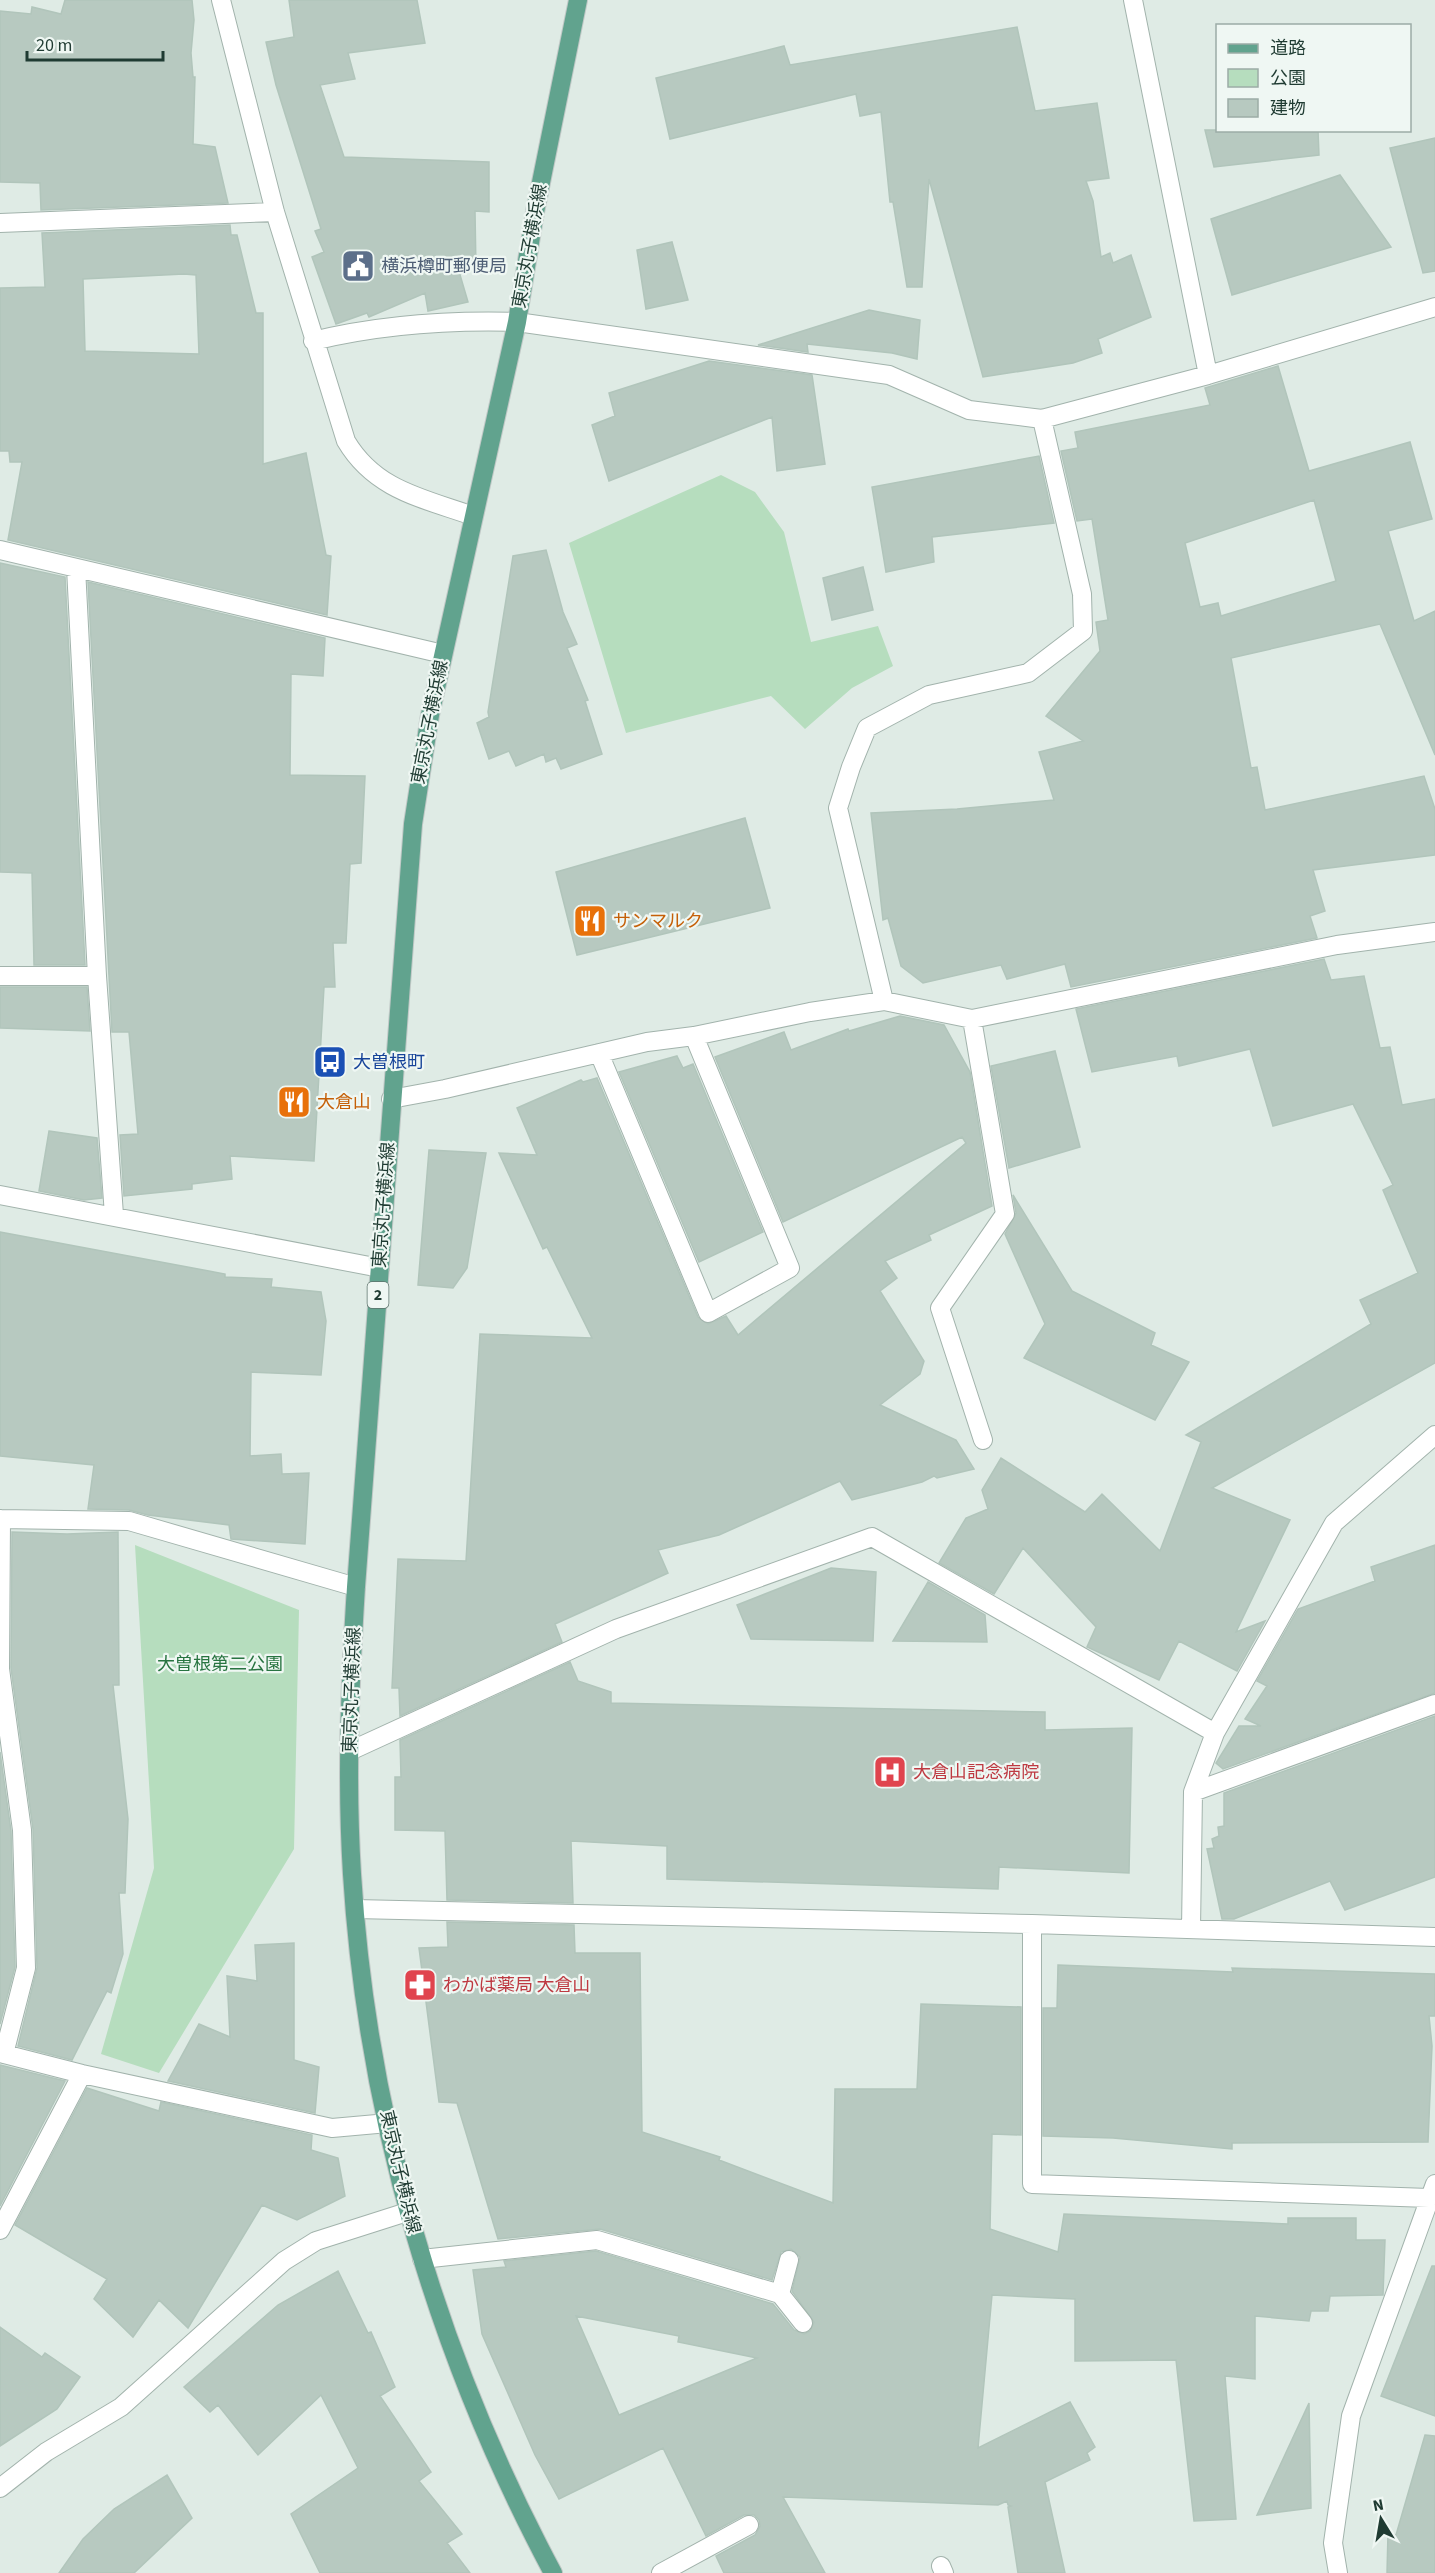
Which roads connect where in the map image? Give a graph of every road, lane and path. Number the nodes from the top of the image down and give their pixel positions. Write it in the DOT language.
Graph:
graph roads {
  1 [pos="221,0"];
  2 [pos="578,0"];
  3 [pos="1133,0"];
  4 [pos="275,212"];
  5 [pos="0,223"];
  6 [pos="1435,307"];
  7 [pos="517,322"];
  8 [pos="313,341"];
  9 [pos="1208,375"];
  10 [pos="1042,419"];
  11 [pos="473,516"];
  12 [pos="0,550"];
  13 [pos="76,568"];
  14 [pos="443,654"];
  15 [pos="1435,932"];
  16 [pos="0,976"];
  17 [pos="97,976"];
  18 [pos="884,1001"];
  19 [pos="972,1020"];
  20 [pos="694,1036"];
  21 [pos="599,1053"];
  22 [pos="391,1099"];
  23 [pos="0,1195"];
  24 [pos="114,1215"];
  25 [pos="380,1268"];
  26 [pos="1435,1435"];
  27 [pos="983,1440"];
  28 [pos="1,1519"];
  29 [pos="356,1587"];
  30 [pos="1435,1704"];
  31 [pos="1215,1733"];
  32 [pos="350,1751"];
  33 [pos="1193,1792"];
  34 [pos="355,1909"];
  35 [pos="1032,1924"];
  36 [pos="1191,1929"];
  37 [pos="1435,1936"];
  38 [pos="2,2053"];
  39 [pos="82,2074"];
  40 [pos="388,2123"];
  41 [pos="1432,2191"];
  42 [pos="407,2212"];
  43 [pos="0,2230"];
  44 [pos="422,2259"];
  45 [pos="789,2260"];
  46 [pos="780,2294"];
  47 [pos="803,2322"];
  48 [pos="0,2488"];
  49 [pos="749,2525"];
  50 [pos="553,2573"];
  51 [pos="661,2573"];
  52 [pos="1338,2573"];
  1 -- 4 [label="street"];
  2 -- 7 [label="main road, 東京丸子横浜線 / 2"];
  3 -- 9 [label="street"];
  4 -- 5 [label="street"];
  4 -- 8 [label="street"];
  6 -- 9 [label="street"];
  7 -- 8 [label="street"];
  7 -- 10 [label="street"];
  7 -- 11 [label="main road, 東京丸子横浜線 / 2"];
  8 -- 11 [label="street"];
  9 -- 10 [label="street"];
  10 -- 18 [label="street"];
  11 -- 14 [label="main road, 東京丸子横浜線 / 2"];
  12 -- 13 [label="street"];
  13 -- 14 [label="street"];
  13 -- 17 [label="street"];
  14 -- 22 [label="main road, 東京丸子横浜線 / 2"];
  15 -- 19 [label="street"];
  16 -- 17 [label="street"];
  17 -- 24 [label="street"];
  18 -- 19 [label="street"];
  18 -- 20 [label="street"];
  19 -- 27 [label="street"];
  20 -- 21 [label="street"];
  20 -- 21 [label="street"];
  21 -- 22 [label="street"];
  22 -- 25 [label="main road, 東京丸子横浜線 / 2"];
  23 -- 24 [label="street"];
  24 -- 25 [label="street"];
  25 -- 29 [label="main road, 東京丸子横浜線 / 2"];
  26 -- 31 [label="street"];
  28 -- 29 [label="street"];
  28 -- 38 [label="street"];
  29 -- 32 [label="main road, 東京丸子横浜線 / 2"];
  30 -- 33 [label="street"];
  31 -- 32 [label="street"];
  31 -- 33 [label="street"];
  32 -- 34 [label="main road, 東京丸子横浜線 / 2"];
  33 -- 36 [label="street"];
  34 -- 35 [label="street"];
  34 -- 40 [label="main road, 東京丸子横浜線 / 2"];
  35 -- 36 [label="street"];
  35 -- 41 [label="street"];
  36 -- 37 [label="street"];
  38 -- 39 [label="street"];
  39 -- 40 [label="street"];
  39 -- 43 [label="street"];
  40 -- 42 [label="main road, 東京丸子横浜線 / 2"];
  41 -- 52 [label="street"];
  42 -- 44 [label="main road, 東京丸子横浜線 / 2"];
  42 -- 48 [label="street"];
  44 -- 46 [label="street"];
  44 -- 50 [label="main road, 東京丸子横浜線 / 2"];
  45 -- 46 [label="street"];
  46 -- 47 [label="street"];
  49 -- 51 [label="street"];
}
